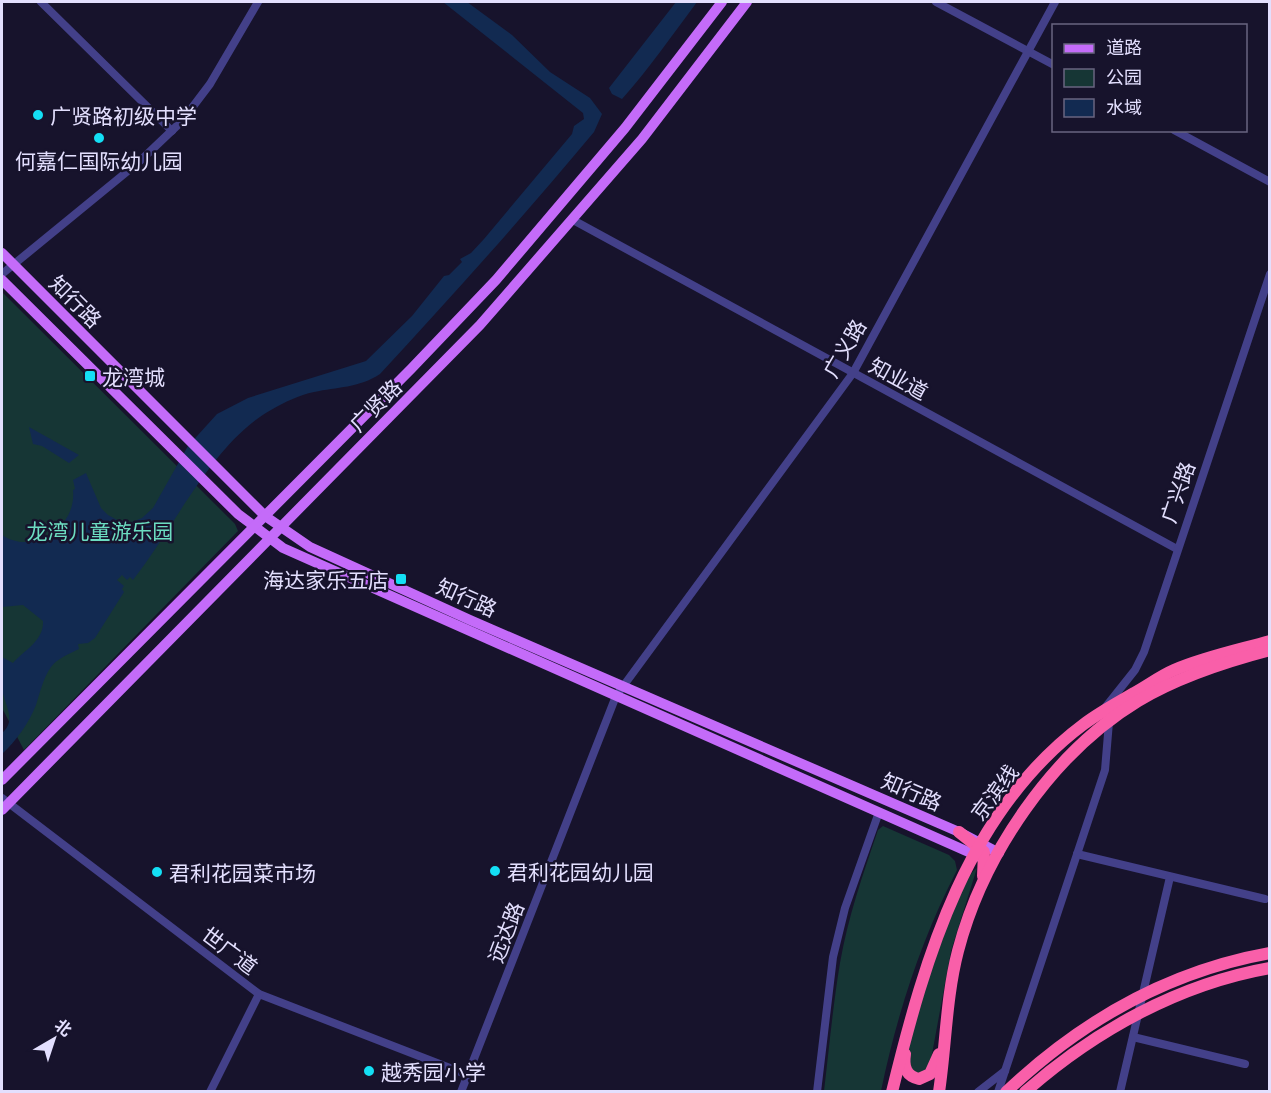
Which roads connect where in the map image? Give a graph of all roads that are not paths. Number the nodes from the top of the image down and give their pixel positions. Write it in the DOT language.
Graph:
graph roads {
  1 [pos="41,2"];
  2 [pos="258,2"];
  3 [pos="722,2"];
  4 [pos="747,2"];
  5 [pos="936,2"];
  6 [pos="1055,2"];
  7 [pos="1028,51"];
  8 [pos="1052,64"];
  9 [pos="172,131"];
  10 [pos="1178,132"];
  11 [pos="1269,182"];
  12 [pos="573,220"];
  13 [pos="2,253"];
  14 [pos="13,265"];
  15 [pos="2,274"];
  16 [pos="1269,274"];
  17 [pos="2,280"];
  18 [pos="853,373"];
  19 [pos="265,516"];
  20 [pos="254,527"];
  21 [pos="280,528"];
  22 [pos="269,539"];
  23 [pos="1177,549"];
  24 [pos="1269,641"];
  25 [pos="1269,650"];
  26 [pos="622,686"];
  27 [pos="616,696"];
  28 [pos="1106,716"];
  29 [pos="2,780"];
  30 [pos="4,804"];
  31 [pos="879,812"];
  32 [pos="959,832"];
  33 [pos="952,844"];
  34 [pos="999,853"];
  35 [pos="983,854"];
  36 [pos="1077,854"];
  37 [pos="964,874"];
  38 [pos="1170,877"];
  39 [pos="1265,899"];
  40 [pos="1269,953"];
  41 [pos="1269,968"];
  42 [pos="259,994"];
  43 [pos="912,1009"];
  44 [pos="947,1027"];
  45 [pos="1133,1037"];
  46 [pos="1245,1064"];
  47 [pos="1005,1071"];
  48 [pos="468,1075"];
  49 [pos="210,1092"];
  50 [pos="461,1092"];
  51 [pos="817,1092"];
  52 [pos="892,1092"];
  53 [pos="939,1092"];
  54 [pos="978,1092"];
  55 [pos="998,1092"];
  56 [pos="1006,1092"];
  57 [pos="1025,1092"];
  58 [pos="1120,1092"];
  1 -- 9 [label="street"];
  2 -- 9 [label="street"];
  3 -- 19 [label="main road, 广贤路"];
  4 -- 12 [label="main road, 广贤路"];
  5 -- 7 [label="street"];
  6 -- 7 [label="street, 广义路"];
  7 -- 8 [label="street"];
  7 -- 18 [label="street, 广义路"];
  9 -- 14 [label="street"];
  10 -- 11 [label="street"];
  12 -- 18 [label="street, 知业道"];
  12 -- 21 [label="main road, 广贤路"];
  13 -- 14 [label="main road, 知行路"];
  14 -- 15 [label="street"];
  14 -- 19 [label="main road, 知行路"];
  16 -- 23 [label="street, 广兴路"];
  17 -- 20 [label="main road, 知行路"];
  18 -- 23 [label="street, 知业道"];
  18 -- 26 [label="street, 广义路"];
  19 -- 20 [label="main road, 广贤路"];
  19 -- 21 [label="main road, 知行路"];
  20 -- 22 [label="main road, 知行路"];
  20 -- 29 [label="main road, 广贤路"];
  21 -- 22 [label="main road, 广贤路"];
  21 -- 26 [label="main road, 知行路"];
  22 -- 27 [label="main road, 知行路"];
  22 -- 30 [label="main road, 广贤路"];
  23 -- 28 [label="street, 广兴路"];
  24 -- 28 [label="highway, 京滨线"];
  25 -- 28 [label="highway, 京滨线"];
  26 -- 27 [label="street, 远达路"];
  26 -- 32 [label="main road, 知行路"];
  27 -- 31 [label="main road, 知行路"];
  27 -- 48 [label="street, 远达路"];
  28 -- 34 [label="highway, 京滨线"];
  28 -- 35 [label="highway, 京滨线"];
  28 -- 36 [label="street"];
  30 -- 42 [label="street, 世广道"];
  31 -- 33 [label="main road, 知行路"];
  31 -- 51 [label="street"];
  32 -- 35 [label="highway"];
  33 -- 35 [label="main road, 知行路"];
  33 -- 37 [label="main road"];
  34 -- 35 [label="highway, 京滨线"];
  34 -- 35 [label="main road, 知行路"];
  35 -- 37 [label="highway, 京滨线"];
  35 -- 44 [label="highway"];
  36 -- 38 [label="street"];
  36 -- 47 [label="street"];
  37 -- 43 [label="highway, 京滨线"];
  38 -- 39 [label="street"];
  38 -- 45 [label="street"];
  40 -- 56 [label="highway, bridge"];
  41 -- 57 [label="highway, bridge"];
  42 -- 48 [label="street, 世广道"];
  42 -- 49 [label="street"];
  43 -- 44 [label="highway"];
  43 -- 52 [label="highway, 京滨线"];
  44 -- 53 [label="highway"];
  45 -- 46 [label="street"];
  45 -- 58 [label="street"];
  47 -- 54 [label="street"];
  47 -- 55 [label="street"];
  48 -- 50 [label="street, 远达路"];
}
